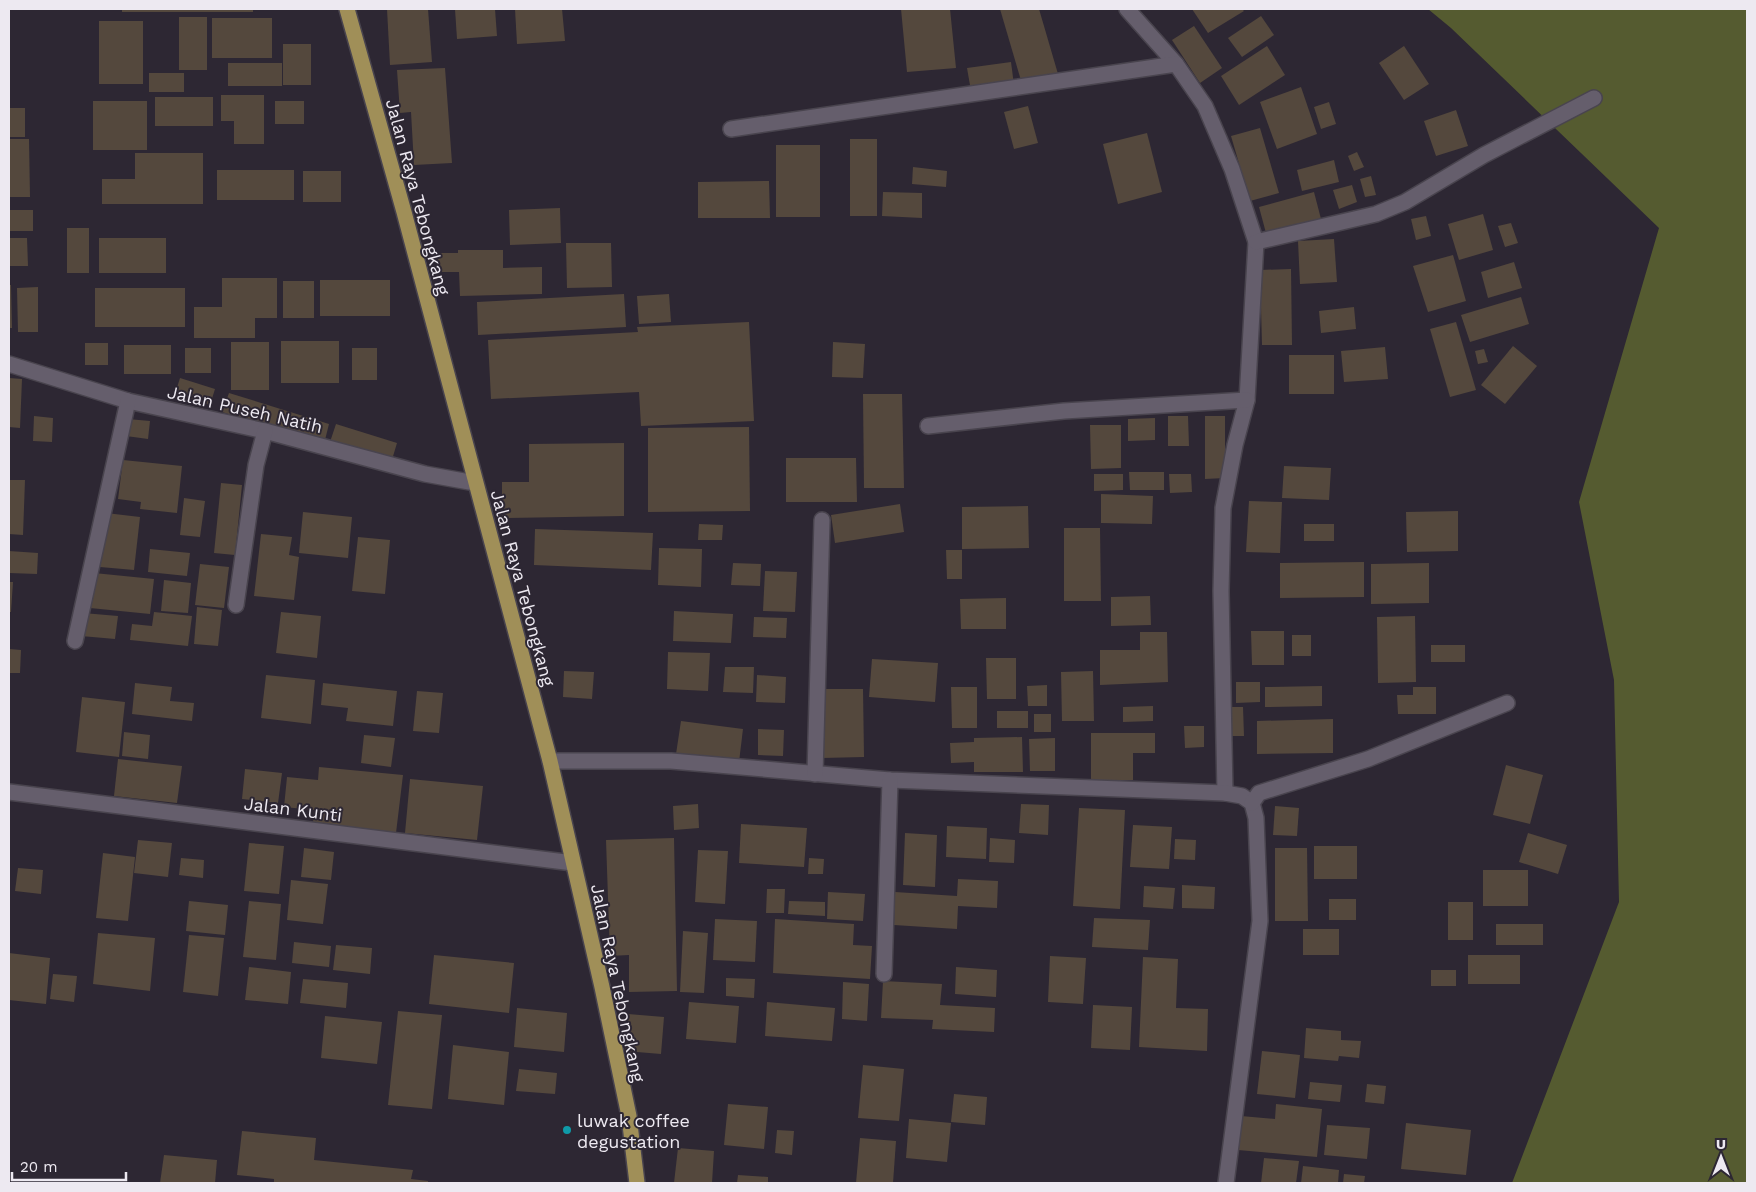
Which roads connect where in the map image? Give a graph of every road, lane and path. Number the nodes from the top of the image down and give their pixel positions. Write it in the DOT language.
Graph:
graph roads {
  1 [pos="347,9"];
  2 [pos="1127,9"];
  3 [pos="1176,64"];
  4 [pos="1594,98"];
  5 [pos="731,129"];
  6 [pos="1256,242"];
  7 [pos="9,364"];
  8 [pos="128,400"];
  9 [pos="1247,400"];
  10 [pos="928,426"];
  11 [pos="265,431"];
  12 [pos="475,483"];
  13 [pos="822,520"];
  14 [pos="236,605"];
  15 [pos="75,642"];
  16 [pos="1507,703"];
  17 [pos="550,761"];
  18 [pos="815,774"];
  19 [pos="890,780"];
  20 [pos="9,792"];
  21 [pos="1225,793"];
  22 [pos="1252,803"];
  23 [pos="573,863"];
  24 [pos="884,974"];
  25 [pos="637,1183"];
  26 [pos="1226,1183"];
  1 -- 12 [label="main road, Jalan Raya Tebongkang"];
  2 -- 3 [label="street"];
  3 -- 5 [label="street"];
  3 -- 6 [label="street"];
  4 -- 6 [label="street"];
  6 -- 9 [label="street"];
  7 -- 8 [label="street, Jalan Puseh Natih"];
  8 -- 11 [label="street, Jalan Puseh Natih"];
  8 -- 15 [label="street"];
  9 -- 10 [label="street"];
  9 -- 21 [label="street"];
  11 -- 12 [label="street, Jalan Puseh Natih"];
  11 -- 14 [label="street"];
  12 -- 17 [label="main road, Jalan Raya Tebongkang"];
  13 -- 18 [label="street"];
  16 -- 22 [label="street"];
  17 -- 18 [label="street"];
  17 -- 23 [label="main road, Jalan Raya Tebongkang"];
  18 -- 19 [label="street"];
  19 -- 21 [label="street"];
  19 -- 24 [label="street"];
  20 -- 23 [label="street, Jalan Kunti"];
  21 -- 22 [label="street"];
  22 -- 26 [label="street"];
  23 -- 25 [label="main road, Jalan Raya Tebongkang"];
}
